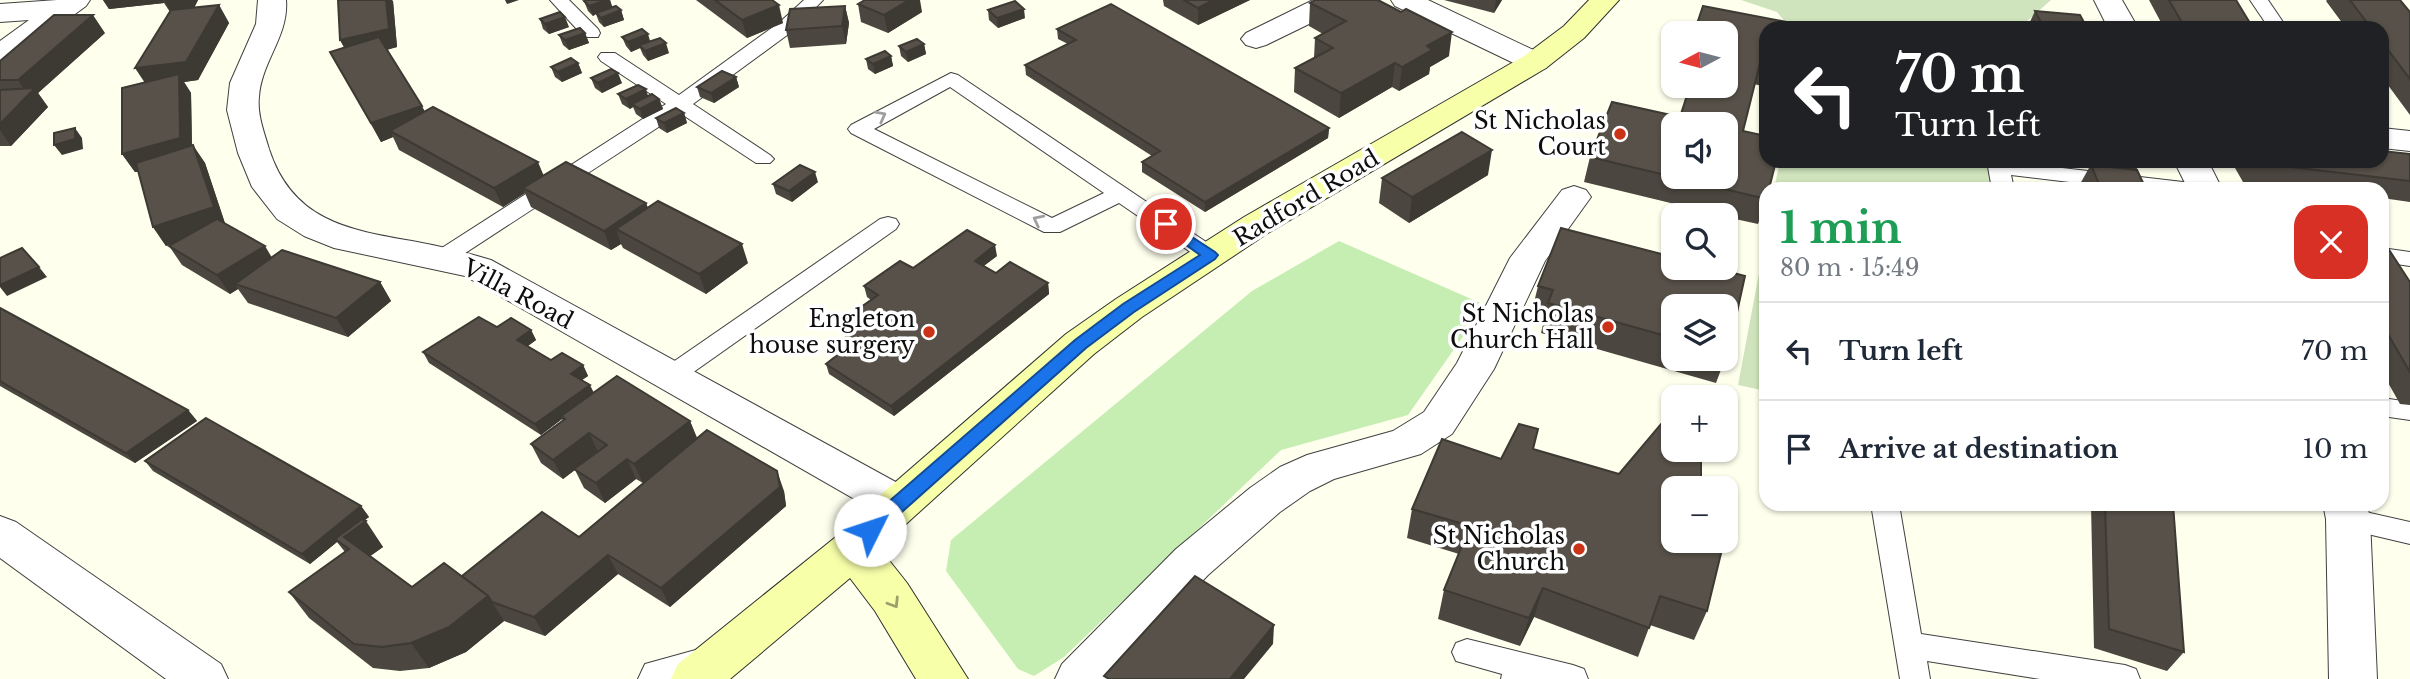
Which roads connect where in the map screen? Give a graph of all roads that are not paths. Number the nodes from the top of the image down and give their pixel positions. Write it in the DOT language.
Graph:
graph roads {
  1 [pos="272,0"];
  2 [pos="559,0"];
  3 [pos="814,0"];
  4 [pos="1335,0"];
  5 [pos="1405,0"];
  6 [pos="1605,0"];
  7 [pos="2108,0"];
  8 [pos="2259,0"];
  9 [pos="68,5"];
  10 [pos="0,13"];
  11 [pos="2119,21"];
  12 [pos="2272,21"];
  13 [pos="591,33"];
  14 [pos="1256,39"];
  15 [pos="0,55"];
  16 [pos="608,57"];
  17 [pos="1535,62"];
  18 [pos="680,104"];
  19 [pos="2389,139"];
  20 [pos="2410,141"];
  21 [pos="763,159"];
  22 [pos="2028,168"];
  23 [pos="2131,182"];
  24 [pos="1122,193"];
  25 [pos="1574,197"];
  26 [pos="888,224"];
  27 [pos="1210,255"];
  28 [pos="2389,256"];
  29 [pos="442,258"];
  30 [pos="2410,259"];
  31 [pos="669,377"];
  32 [pos="2389,408"];
  33 [pos="2410,411"];
  34 [pos="899,504"];
  35 [pos="1886,511"];
  36 [pos="2346,512"];
  37 [pos="2410,533"];
  38 [pos="0,534"];
  39 [pos="853,549"];
  40 [pos="1908,645"];
  41 [pos="1467,652"];
  42 [pos="1518,672"];
  43 [pos="703,673"];
  44 [pos="204,679"];
  45 [pos="662,679"];
  46 [pos="944,679"];
  47 [pos="1079,679"];
  48 [pos="1573,679"];
  49 [pos="1915,679"];
  50 [pos="2125,679"];
  51 [pos="2353,679"];
  1 -- 29 [label="street, Villa Road"];
  2 -- 13 [label="lane"];
  3 -- 18 [label="lane"];
  4 -- 14 [label="street"];
  5 -- 17 [label="street"];
  6 -- 17 [label="main road, Radford Road"];
  7 -- 11 [label="street"];
  8 -- 12 [label="lane"];
  9 -- 10 [label="street"];
  9 -- 15 [label="street"];
  16 -- 18 [label="lane"];
  17 -- 27 [label="main road, Radford Road"];
  18 -- 21 [label="lane"];
  18 -- 29 [label="lane"];
  19 -- 20 [label="street"];
  22 -- 23 [label="lane"];
  24 -- 24 [label="lane, one-way"];
  24 -- 27 [label="lane"];
  25 -- 47 [label="street"];
  26 -- 31 [label="lane"];
  27 -- 34 [label="main road, Radford Road"];
  28 -- 30 [label="lane"];
  29 -- 31 [label="street, Villa Road"];
  31 -- 34 [label="street, Villa Road"];
  32 -- 33 [label="lane"];
  34 -- 39 [label="main road, Radford Road"];
  35 -- 40 [label="lane"];
  36 -- 37 [label="lane"];
  36 -- 51 [label="street"];
  38 -- 44 [label="street"];
  39 -- 43 [label="main road, Radford Road"];
  39 -- 46 [label="main road, one-way"];
  40 -- 49 [label="lane"];
  40 -- 50 [label="lane"];
  41 -- 42 [label="lane"];
  42 -- 48 [label="lane"];
  43 -- 45 [label="street"];
}
